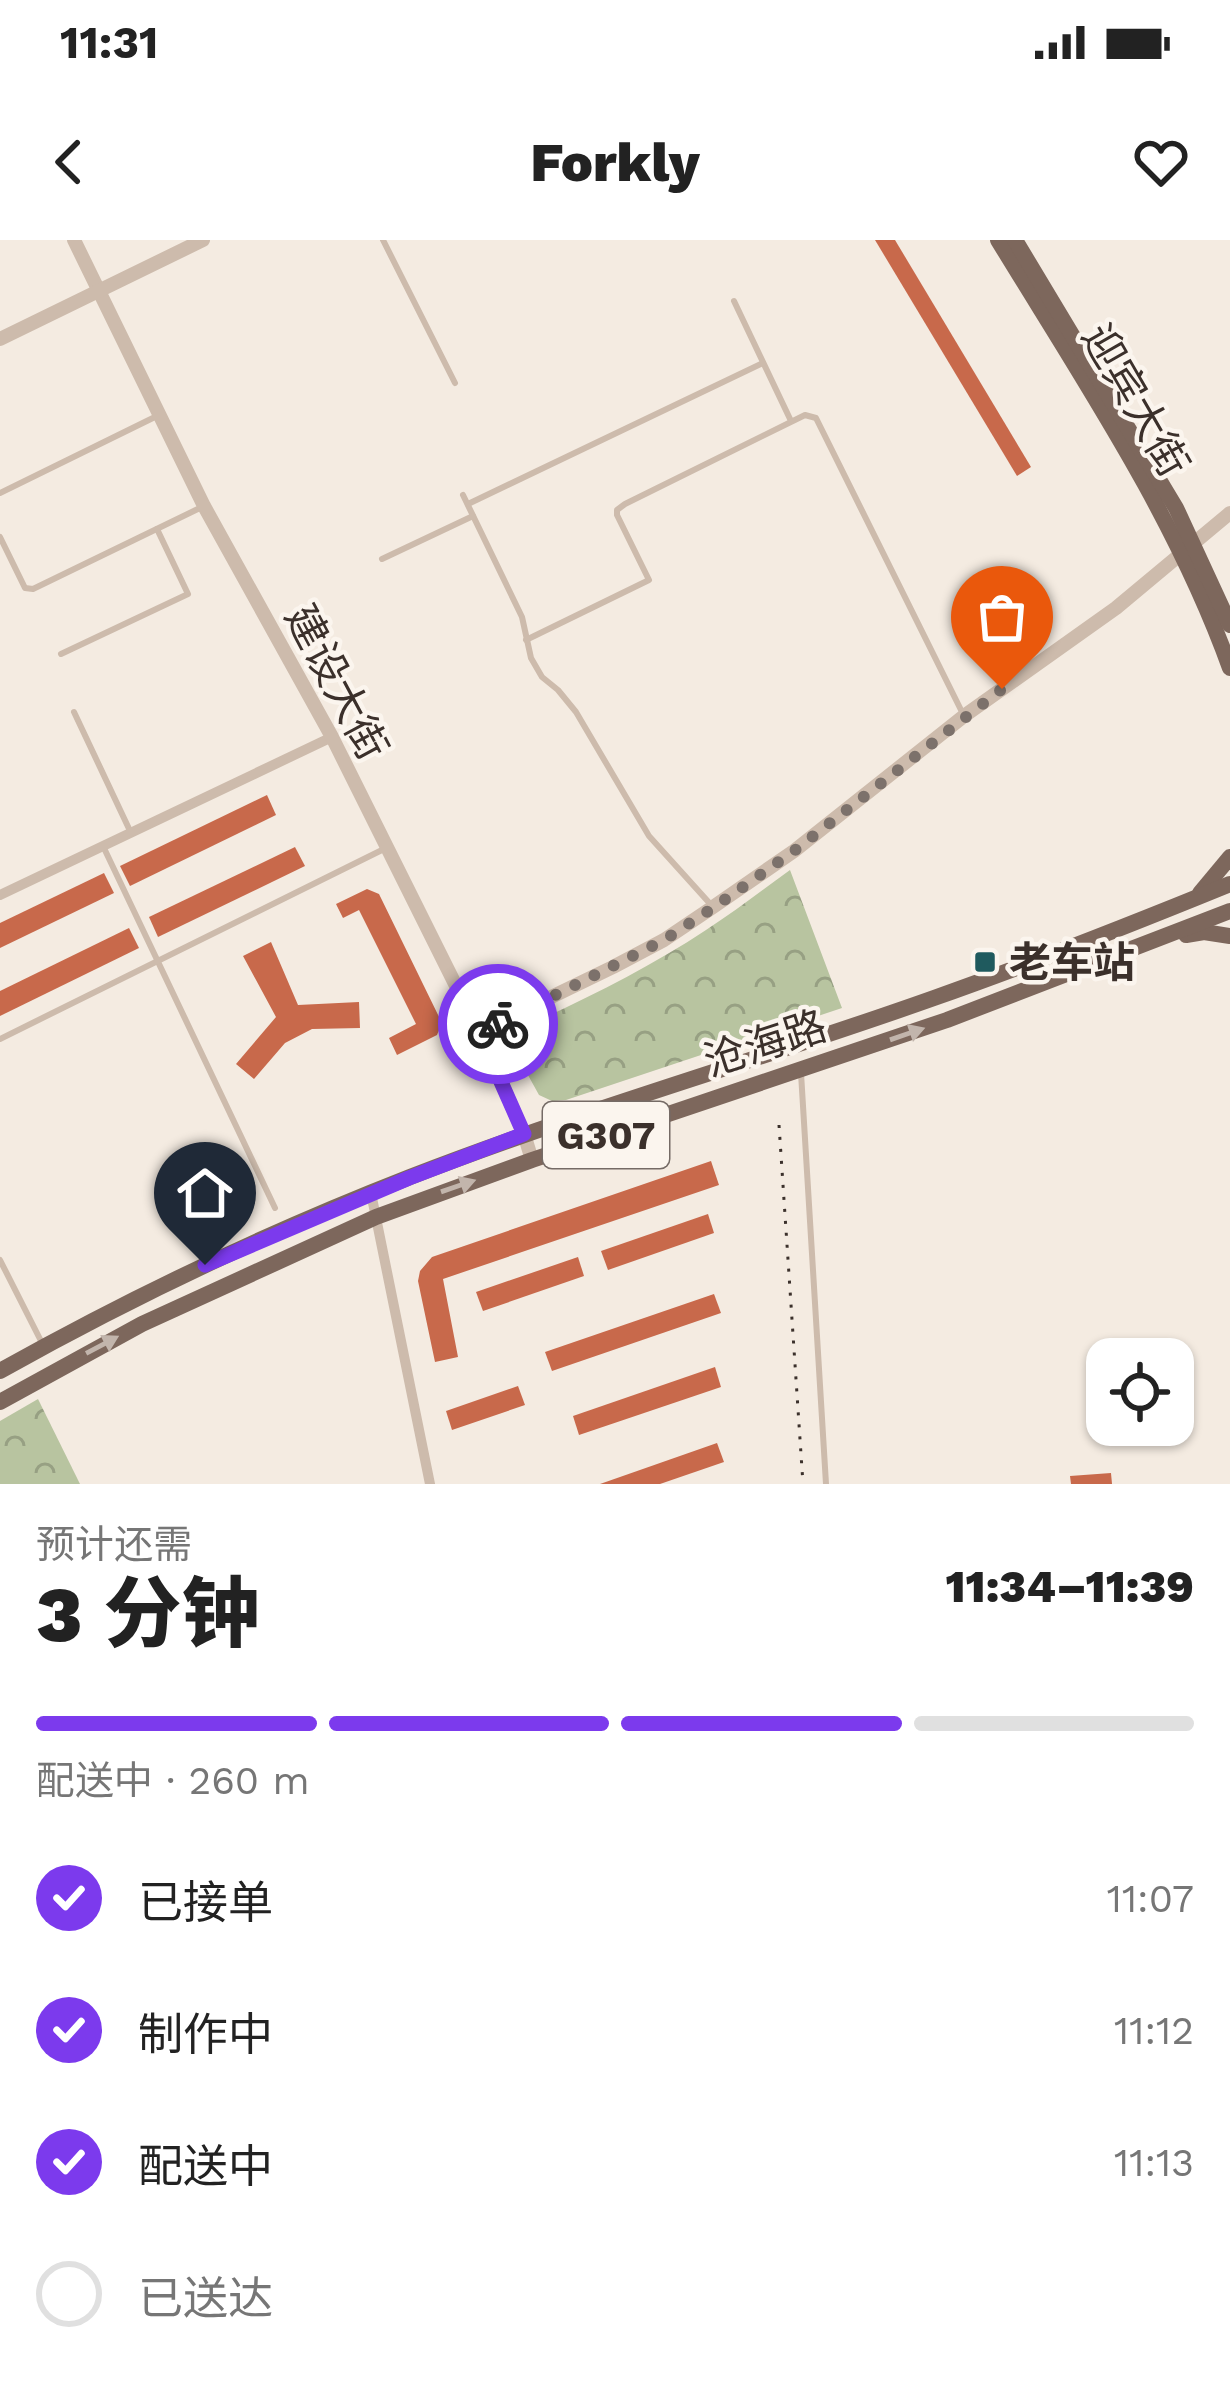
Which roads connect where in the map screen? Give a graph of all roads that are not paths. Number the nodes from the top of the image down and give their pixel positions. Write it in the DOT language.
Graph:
graph roads {
  1 [pos="74,240"];
  2 [pos="203,240"];
  3 [pos="383,240"];
  4 [pos="998,240"];
  5 [pos="1016,240"];
  6 [pos="99,291"];
  7 [pos="734,301"];
  8 [pos="0,339"];
  9 [pos="763,363"];
  10 [pos="455,383"];
  11 [pos="160,415"];
  12 [pos="791,422"];
  13 [pos="0,493"];
  14 [pos="463,495"];
  15 [pos="468,504"];
  16 [pos="204,506"];
  17 [pos="1230,514"];
  18 [pos="473,516"];
  19 [pos="157,529"];
  20 [pos="0,537"];
  21 [pos="1188,549"];
  22 [pos="382,559"];
  23 [pos="1230,625"];
  24 [pos="526,640"];
  25 [pos="62,654"];
  26 [pos="1230,668"];
  27 [pos="74,712"];
  28 [pos="964,716"];
  29 [pos="332,737"];
  30 [pos="130,833"];
  31 [pos="104,846"];
  32 [pos="385,849"];
  33 [pos="1230,857"];
  34 [pos="1230,884"];
  35 [pos="0,895"];
  36 [pos="1194,898"];
  37 [pos="713,908"];
  38 [pos="1230,911"];
  39 [pos="1230,936"];
  40 [pos="1150,942"];
  41 [pos="157,962"];
  42 [pos="479,1032"];
  43 [pos="0,1039"];
  44 [pos="801,1070"];
  45 [pos="524,1134"];
  46 [pos="532,1160"];
  47 [pos="371,1193"];
  48 [pos="274,1208"];
  49 [pos="376,1216"];
  50 [pos="0,1260"];
  51 [pos="44,1347"];
  52 [pos="0,1371"];
  53 [pos="0,1402"];
  54 [pos="430,1484"];
  55 [pos="826,1484"];
  1 -- 6 [label="street, 建设大街"];
  2 -- 6 [label="street"];
  3 -- 10 [label="lane"];
  4 -- 21 [label="main road, 迎宾大街"];
  5 -- 21 [label="main road, 迎宾大街"];
  6 -- 8 [label="street"];
  6 -- 11 [label="street, 建设大街"];
  7 -- 9 [label="lane"];
  9 -- 12 [label="lane"];
  9 -- 15 [label="lane"];
  11 -- 13 [label="lane"];
  11 -- 16 [label="street, 建设大街"];
  12 -- 24 [label="lane"];
  12 -- 28 [label="lane"];
  14 -- 15 [label="lane"];
  15 -- 18 [label="lane"];
  16 -- 19 [label="lane"];
  16 -- 29 [label="street, 建设大街"];
  17 -- 21 [label="street"];
  18 -- 22 [label="lane"];
  18 -- 24 [label="lane"];
  19 -- 20 [label="lane"];
  19 -- 25 [label="lane"];
  21 -- 23 [label="main road, 迎宾大街"];
  21 -- 26 [label="main road, 迎宾大街"];
  21 -- 28 [label="street"];
  24 -- 37 [label="lane"];
  27 -- 30 [label="lane"];
  28 -- 37 [label="street"];
  29 -- 30 [label="street"];
  29 -- 32 [label="street, 建设大街"];
  30 -- 31 [label="street"];
  31 -- 35 [label="street"];
  31 -- 41 [label="lane"];
  32 -- 41 [label="lane"];
  32 -- 42 [label="street, 建设大街"];
  33 -- 36 [label="main road"];
  34 -- 36 [label="main road, 沧海路 / G307"];
  36 -- 45 [label="main road, 沧海路 / G307"];
  37 -- 42 [label="street"];
  38 -- 40 [label="main road, 沧海路 / G307"];
  39 -- 40 [label="main road"];
  44 -- 40 [label="main road, 沧海路 / G307, one-way"];
  41 -- 43 [label="lane"];
  41 -- 48 [label="lane"];
  42 -- 45 [label="street, 建设大街"];
  44 -- 46 [label="main road, 沧海路 / G307"];
  44 -- 55 [label="lane"];
  45 -- 46 [label="street, 建设大街"];
  45 -- 47 [label="main road, 沧海路 / G307"];
  49 -- 46 [label="main road, 沧海路 / G307, one-way"];
  47 -- 49 [label="street"];
  47 -- 51 [label="main road, 沧海路 / G307"];
  53 -- 49 [label="main road, 沧海路 / G307, one-way"];
  49 -- 54 [label="street"];
  50 -- 51 [label="lane"];
  51 -- 52 [label="main road, 沧海路 / G307"];
}
